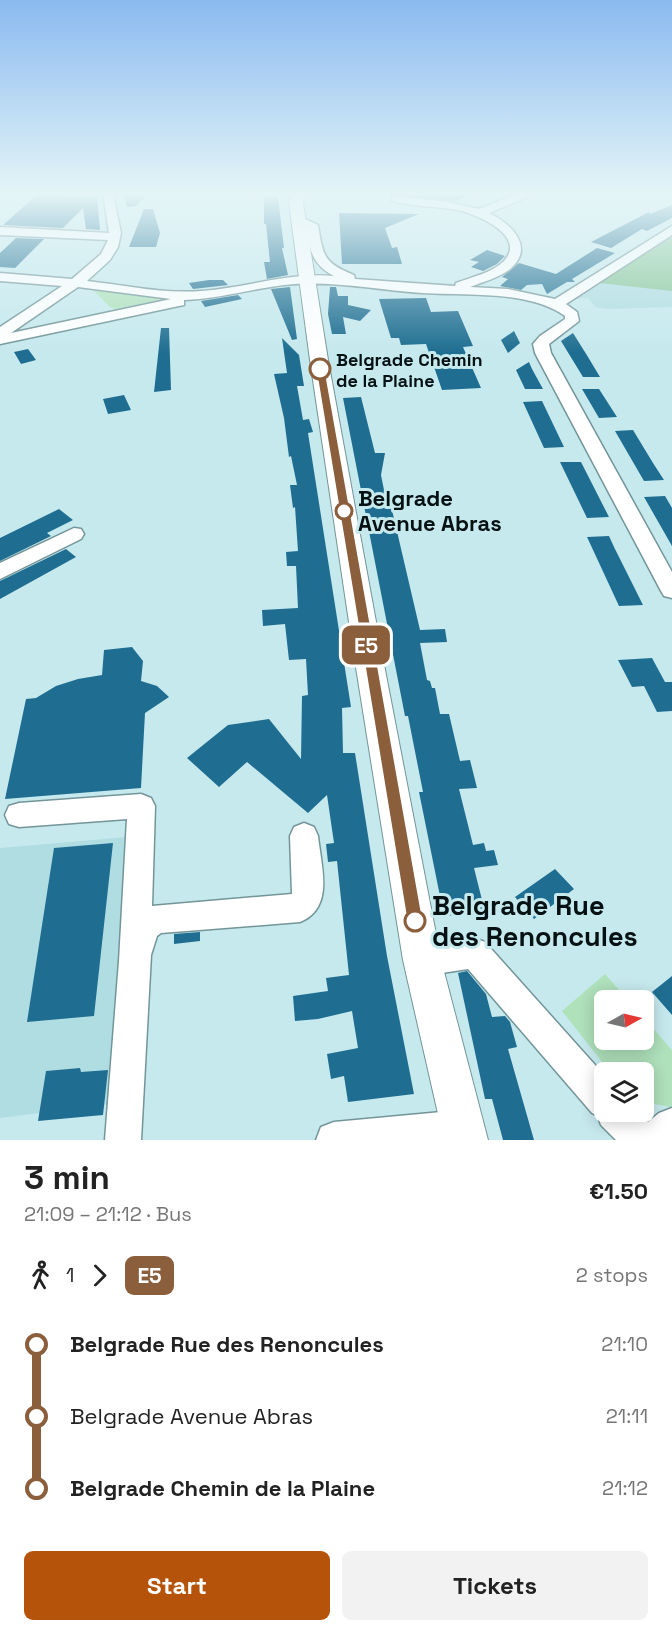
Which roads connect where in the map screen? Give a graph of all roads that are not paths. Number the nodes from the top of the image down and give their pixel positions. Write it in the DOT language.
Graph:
graph roads {
  1 [pos="112,246"];
  2 [pos="302,246"];
  3 [pos="316,246"];
  4 [pos="516,246"];
  5 [pos="647,246"];
  6 [pos="0,277"];
  7 [pos="307,280"];
  8 [pos="74,283"];
  9 [pos="363,284"];
  10 [pos="452,289"];
  11 [pos="203,296"];
  12 [pos="557,304"];
  13 [pos="109,315"];
  14 [pos="0,334"];
  15 [pos="0,340"];
  16 [pos="74,534"];
  17 [pos="0,572"];
  18 [pos="672,591"];
  19 [pos="19,816"];
  20 [pos="304,836"];
  21 [pos="422,960"];
  22 [pos="135,961"];
  23 [pos="594,1090"];
  24 [pos="623,1122"];
  25 [pos="672,1126"];
  26 [pos="464,1134"];
  27 [pos="123,1140"];
  28 [pos="334,1140"];
  29 [pos="640,1140"];
  30 [pos="655,1140"];
  1 -- 8 [label="street"];
  2 -- 7 [label="main road"];
  3 -- 9 [label="street"];
  4 -- 10 [label="street"];
  5 -- 12 [label="street"];
  6 -- 8 [label="street"];
  7 -- 9 [label="street"];
  7 -- 11 [label="street"];
  7 -- 21 [label="main road"];
  8 -- 11 [label="street"];
  8 -- 13 [label="street"];
  8 -- 14 [label="street"];
  9 -- 10 [label="street"];
  10 -- 12 [label="street"];
  11 -- 13 [label="street"];
  12 -- 18 [label="street"];
  13 -- 15 [label="street"];
  16 -- 17 [label="street"];
  19 -- 22 [label="street"];
  20 -- 22 [label="street"];
  21 -- 23 [label="street"];
  21 -- 26 [label="main road"];
  22 -- 27 [label="street"];
  24 -- 29 [label="street"];
  25 -- 30 [label="street"];
  26 -- 28 [label="street"];
}
